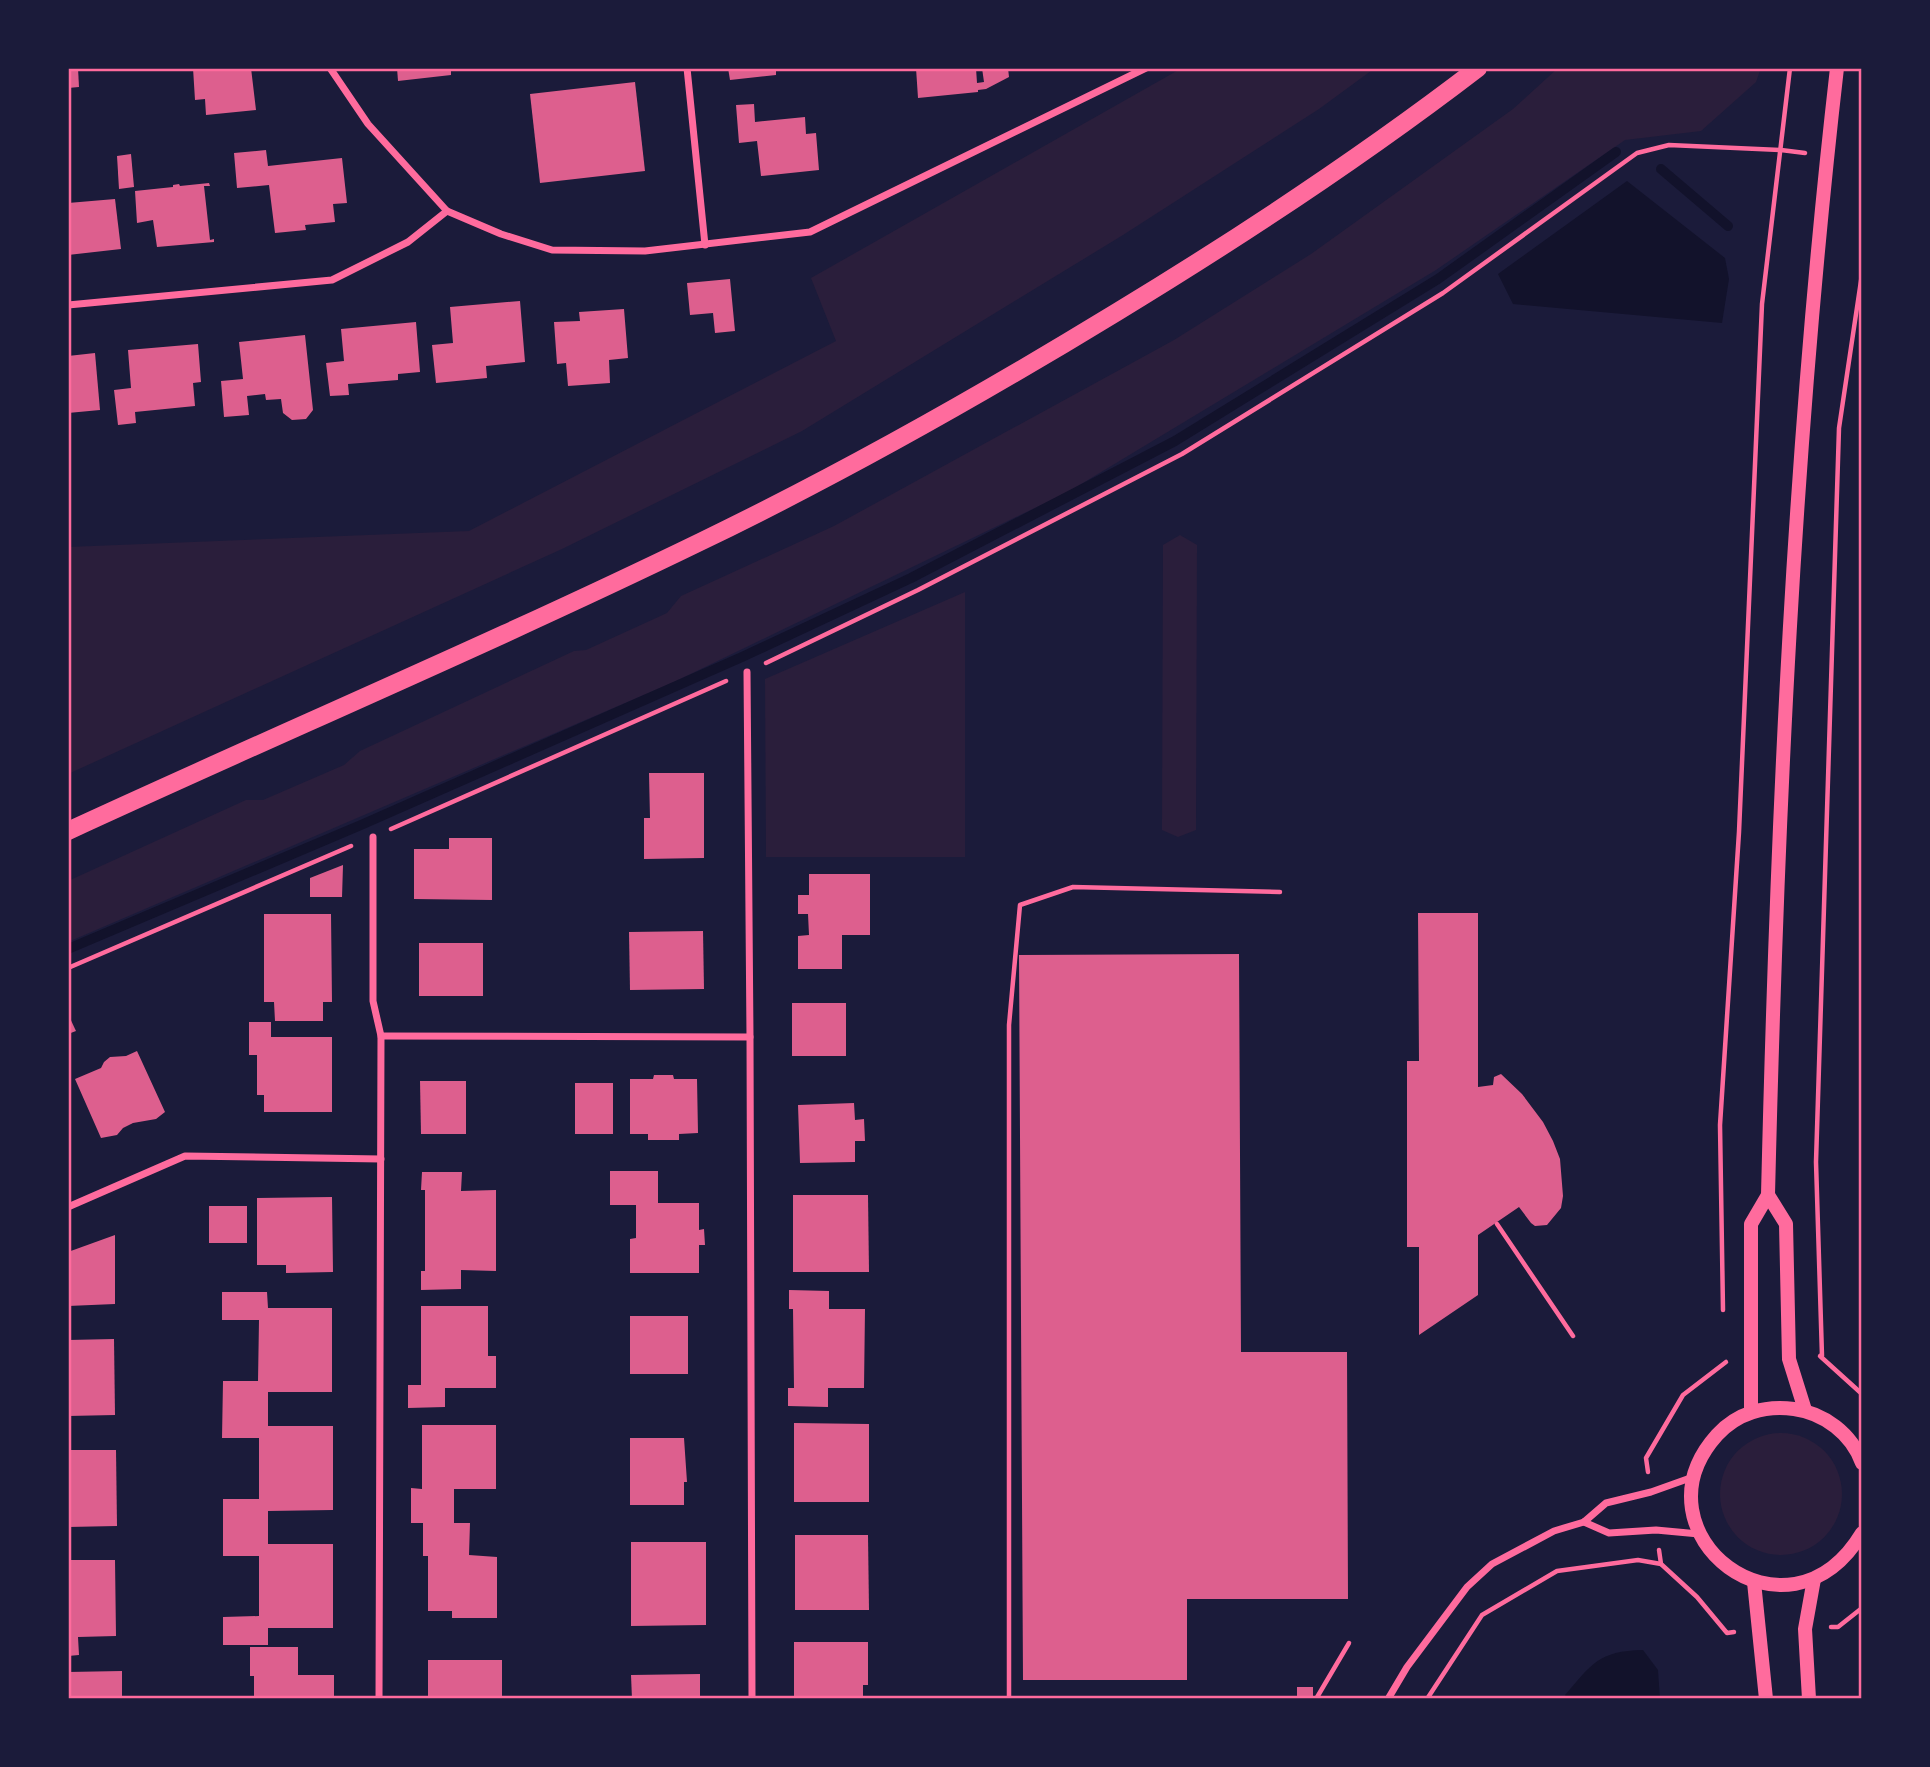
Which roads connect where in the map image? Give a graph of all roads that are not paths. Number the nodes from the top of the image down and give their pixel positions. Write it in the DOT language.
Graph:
graph roads {
  1 [pos="330,68"];
  2 [pos="687,68"];
  3 [pos="1146,68"];
  4 [pos="1478,68"];
  5 [pos="1837,68"];
  6 [pos="447,211"];
  7 [pos="705,245"];
  8 [pos="68,305"];
  9 [pos="747,672"];
  10 [pos="68,831"];
  11 [pos="373,837"];
  12 [pos="381,1036"];
  13 [pos="750,1037"];
  14 [pos="381,1159"];
  15 [pos="1768,1195"];
  16 [pos="68,1207"];
  17 [pos="1805,1410"];
  18 [pos="1751,1412"];
  19 [pos="1861,1457"];
  20 [pos="1693,1476"];
  21 [pos="1584,1522"];
  22 [pos="1862,1533"];
  23 [pos="1699,1534"];
  24 [pos="1814,1579"];
  25 [pos="1754,1582"];
  26 [pos="379,1699"];
  27 [pos="752,1699"];
  28 [pos="1388,1699"];
  29 [pos="1766,1699"];
  30 [pos="1809,1699"];
  1 -- 6 [label="street"];
  2 -- 7 [label="street"];
  3 -- 7 [label="street"];
  4 -- 10 [label="main road"];
  5 -- 15 [label="main road"];
  6 -- 7 [label="street"];
  6 -- 8 [label="street"];
  9 -- 13 [label="street"];
  11 -- 12 [label="street"];
  12 -- 13 [label="street"];
  12 -- 14 [label="street"];
  13 -- 27 [label="street"];
  14 -- 16 [label="street"];
  14 -- 26 [label="street"];
  15 -- 17 [label="main road"];
  15 -- 18 [label="main road"];
  17 -- 18 [label="main road"];
  17 -- 19 [label="main road"];
  18 -- 20 [label="main road"];
  20 -- 21 [label="street"];
  20 -- 23 [label="main road"];
  21 -- 23 [label="street"];
  21 -- 28 [label="street"];
  22 -- 24 [label="main road"];
  23 -- 25 [label="main road"];
  24 -- 25 [label="main road"];
  24 -- 30 [label="main road"];
  25 -- 29 [label="main road"];
}
